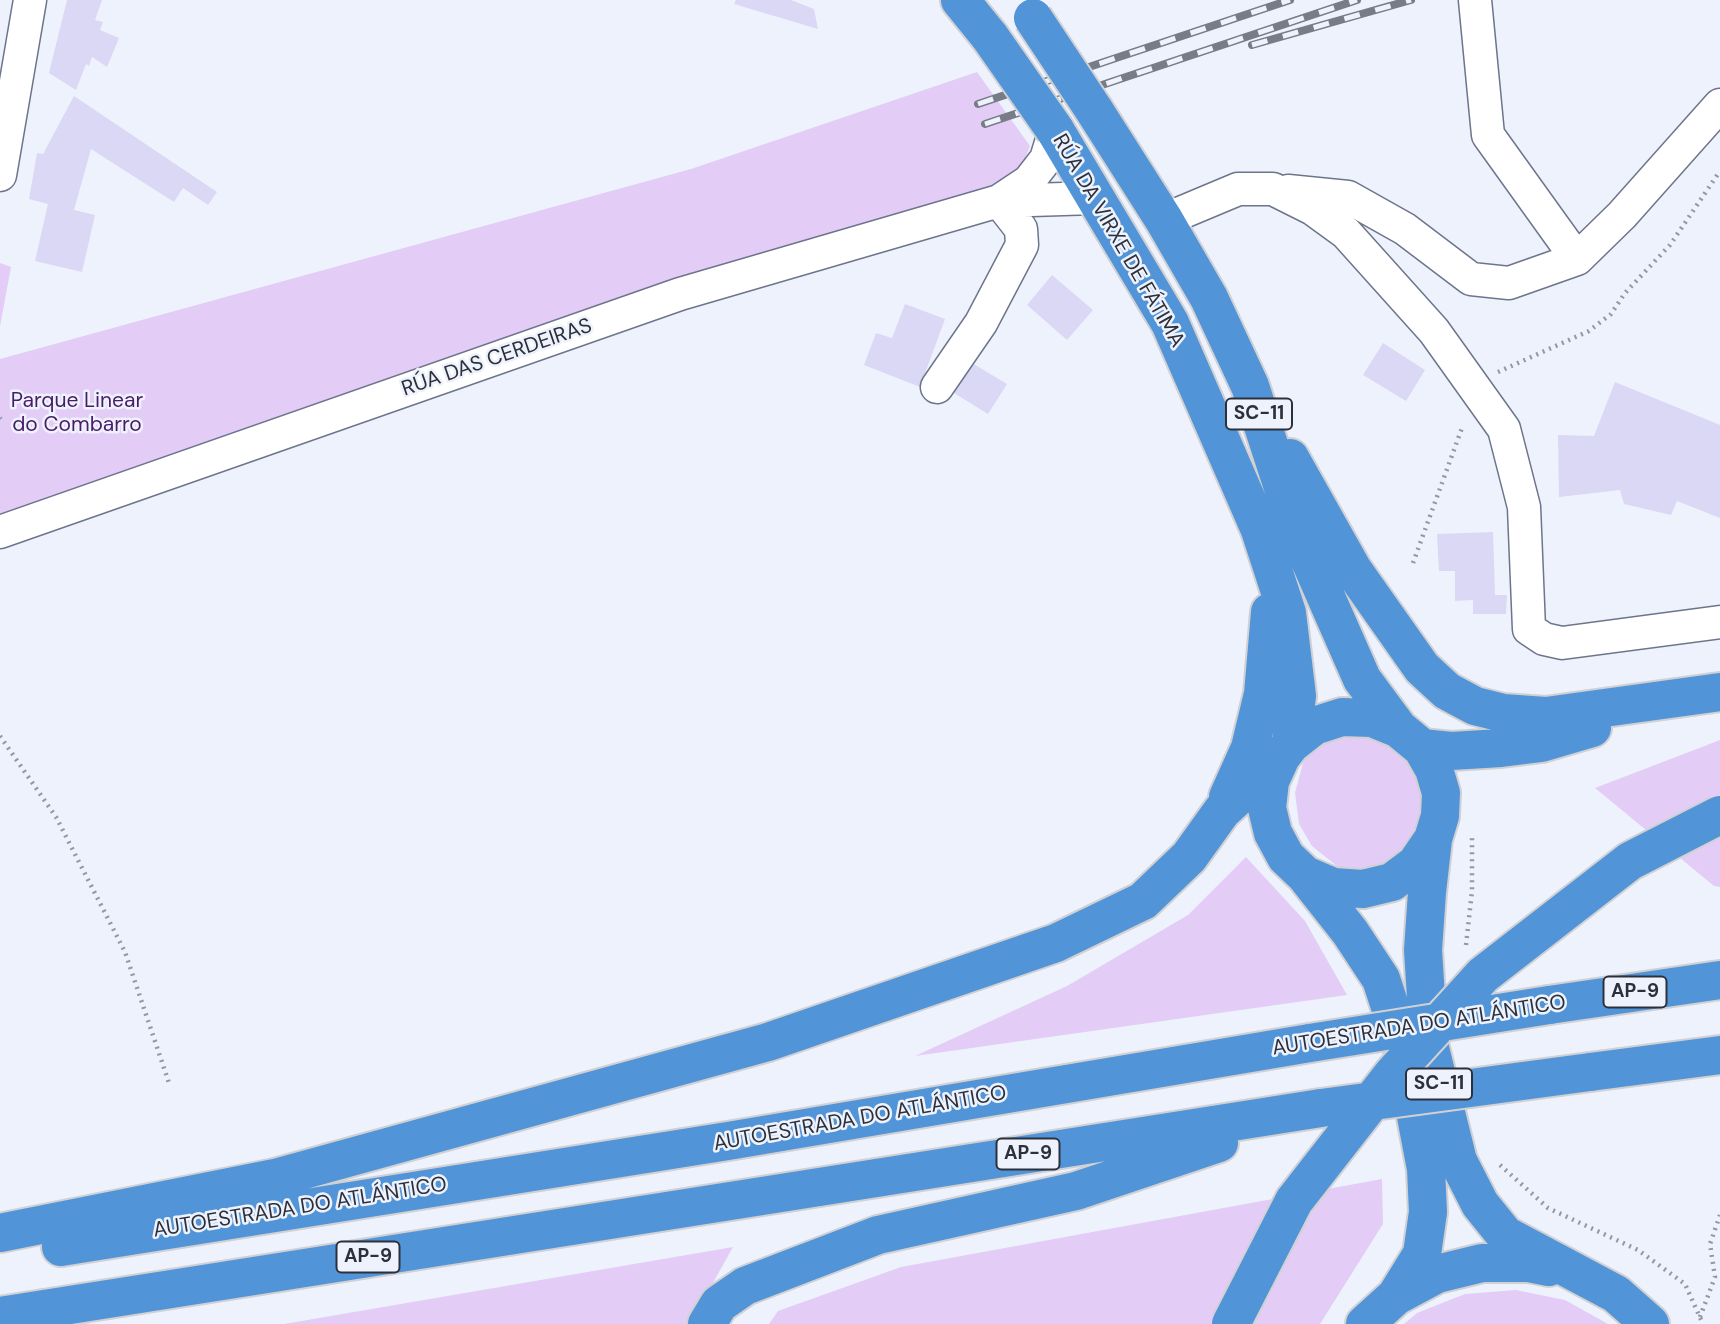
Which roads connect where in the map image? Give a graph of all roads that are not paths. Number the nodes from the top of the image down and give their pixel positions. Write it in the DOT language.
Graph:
graph roads {
  1 [pos="30,0"];
  2 [pos="960,0"];
  3 [pos="1475,0"];
  4 [pos="1026,9"];
  5 [pos="1720,105"];
  6 [pos="5,114"];
  7 [pos="1055,130"];
  8 [pos="0,175"];
  9 [pos="1273,189"];
  10 [pos="1096,198"];
  11 [pos="999,201"];
  12 [pos="1164,220"];
  13 [pos="1577,260"];
  14 [pos="1250,386"];
  15 [pos="937,387"];
  16 [pos="1260,530"];
  17 [pos="0,532"];
  18 [pos="1720,622"];
  19 [pos="1719,692"];
  20 [pos="1410,739"];
  21 [pos="1286,751"];
  22 [pos="1222,811"];
  23 [pos="1720,815"];
  24 [pos="1433,839"];
  25 [pos="1305,875"];
  26 [pos="1720,980"];
  27 [pos="1720,1055"];
  28 [pos="1321,1108"];
  29 [pos="0,1233"];
  30 [pos="0,1256"];
  31 [pos="1574,1273"];
  32 [pos="1395,1296"];
  33 [pos="0,1316"];
  34 [pos="707,1324"];
  35 [pos="1231,1324"];
  36 [pos="1365,1324"];
  37 [pos="1650,1324"];
  1 -- 6 [label="street"];
  2 -- 7 [label="highway, RÚA DA VIRXE DE FÁTIMA / SC-11, bridge"];
  3 -- 13 [label="street"];
  4 -- 12 [label="highway, SC-11, bridge"];
  5 -- 13 [label="street"];
  6 -- 8 [label="street"];
  7 -- 10 [label="highway, RÚA DA VIRXE DE FÁTIMA / SC-11"];
  7 -- 11 [label="street, RÚA DAS CERDEIRAS"];
  9 -- 12 [label="street"];
  9 -- 13 [label="street"];
  9 -- 18 [label="street"];
  10 -- 11 [label="street, RÚA DAS CERDEIRAS"];
  10 -- 16 [label="highway, RÚA DA VIRXE DE FÁTIMA / SC-11"];
  11 -- 15 [label="street"];
  11 -- 17 [label="street, RÚA DAS CERDEIRAS"];
  12 -- 14 [label="highway, SC-11"];
  14 -- 19 [label="highway"];
  14 -- 20 [label="highway, SC-11"];
  16 -- 21 [label="highway, RÚA DA VIRXE DE FÁTIMA / SC-11"];
  16 -- 22 [label="highway"];
  19 -- 20 [label="highway"];
  20 -- 21 [label="highway"];
  20 -- 24 [label="highway, SC-11"];
  21 -- 22 [label="highway"];
  21 -- 25 [label="highway, SC-11"];
  22 -- 29 [label="highway"];
  23 -- 35 [label="highway, bridge"];
  24 -- 25 [label="highway, SC-11"];
  24 -- 31 [label="highway, SC-11"];
  25 -- 32 [label="highway, SC-11"];
  26 -- 30 [label="highway, AUTOESTRADA DO ATLÁNTICO / AP-9, bridge"];
  27 -- 28 [label="highway, AP-9, bridge"];
  28 -- 33 [label="highway, AP-9"];
  28 -- 34 [label="highway"];
  31 -- 32 [label="highway, SC-11"];
  31 -- 37 [label="highway, SC-11"];
  32 -- 36 [label="highway, SC-11"];
}
